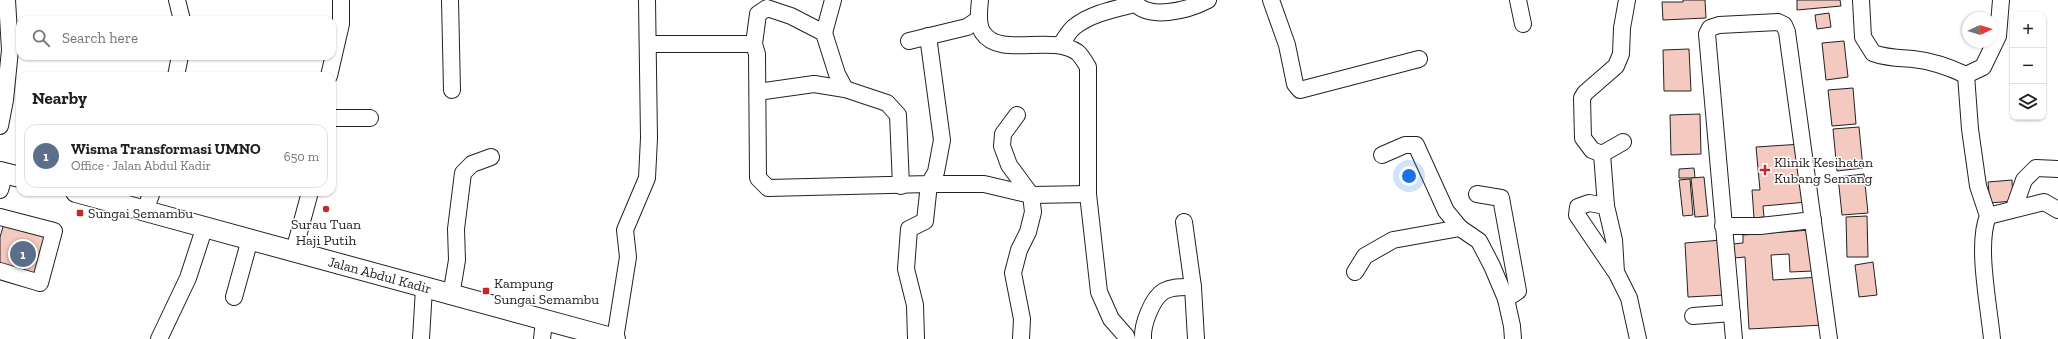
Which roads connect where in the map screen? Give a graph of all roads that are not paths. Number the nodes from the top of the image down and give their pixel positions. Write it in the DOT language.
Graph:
graph roads {
  1 [pos="7,0"];
  2 [pos="177,0"];
  3 [pos="341,0"];
  4 [pos="450,0"];
  5 [pos="647,0"];
  6 [pos="833,0"];
  7 [pos="980,0"];
  8 [pos="1208,0"];
  9 [pos="1272,0"];
  10 [pos="1518,0"];
  11 [pos="1627,0"];
  12 [pos="1861,0"];
  13 [pos="2001,0"];
  14 [pos="1134,2"];
  15 [pos="181,16"];
  16 [pos="979,19"];
  17 [pos="1523,24"];
  18 [pos="824,33"];
  19 [pos="928,36"];
  20 [pos="909,40"];
  21 [pos="648,44"];
  22 [pos="754,44"];
  23 [pos="1061,44"];
  24 [pos="336,46"];
  25 [pos="1419,59"];
  26 [pos="179,60"];
  27 [pos="333,60"];
  28 [pos="177,72"];
  29 [pos="330,72"];
  30 [pos="1966,75"];
  31 [pos="845,89"];
  32 [pos="452,90"];
  33 [pos="758,92"];
  34 [pos="1017,115"];
  35 [pos="336,118"];
  36 [pos="370,118"];
  37 [pos="0,126"];
  38 [pos="1623,142"];
  39 [pos="1602,154"];
  40 [pos="1382,155"];
  41 [pos="490,156"];
  42 [pos="2058,169"];
  43 [pos="929,184"];
  44 [pos="901,186"];
  45 [pos="1088,194"];
  46 [pos="1477,194"];
  47 [pos="1031,195"];
  48 [pos="91,196"];
  49 [pos="150,196"];
  50 [pos="309,196"];
  51 [pos="1606,206"];
  52 [pos="2014,208"];
  53 [pos="145,210"];
  54 [pos="2058,210"];
  55 [pos="0,216"];
  56 [pos="1988,216"];
  57 [pos="1813,220"];
  58 [pos="1184,222"];
  59 [pos="205,226"];
  60 [pos="1723,226"];
  61 [pos="1460,228"];
  62 [pos="250,239"];
  63 [pos="294,251"];
  64 [pos="0,271"];
  65 [pos="1355,272"];
  66 [pos="1616,272"];
  67 [pos="1192,287"];
  68 [pos="424,288"];
  69 [pos="451,296"];
  70 [pos="234,297"];
  71 [pos="1506,299"];
  72 [pos="1732,313"];
  73 [pos="1693,316"];
  74 [pos="543,330"];
  75 [pos="159,339"];
  76 [pos="421,339"];
  77 [pos="615,339"];
  78 [pos="916,339"];
  79 [pos="1021,339"];
  80 [pos="1127,339"];
  81 [pos="1143,339"];
  82 [pos="1196,339"];
  83 [pos="1513,339"];
  84 [pos="1638,339"];
  85 [pos="1734,339"];
  86 [pos="1829,339"];
  87 [pos="1992,339"];
  1 -- 37 [label="street"];
  2 -- 15 [label="street"];
  3 -- 24 [label="street"];
  4 -- 32 [label="street"];
  5 -- 21 [label="street"];
  6 -- 18 [label="street"];
  7 -- 16 [label="street"];
  8 -- 14 [label="street"];
  9 -- 25 [label="street"];
  10 -- 17 [label="street"];
  11 -- 39 [label="street"];
  12 -- 30 [label="street"];
  13 -- 30 [label="street"];
  14 -- 23 [label="street"];
  16 -- 19 [label="street"];
  16 -- 23 [label="street"];
  18 -- 22 [label="street"];
  18 -- 31 [label="street"];
  19 -- 20 [label="street"];
  19 -- 43 [label="street"];
  21 -- 22 [label="street"];
  21 -- 77 [label="street"];
  22 -- 33 [label="street"];
  23 -- 45 [label="street"];
  26 -- 28 [label="street"];
  27 -- 29 [label="street"];
  30 -- 56 [label="street"];
  31 -- 33 [label="street"];
  31 -- 44 [label="street"];
  33 -- 44 [label="street"];
  34 -- 47 [label="street"];
  35 -- 36 [label="street"];
  38 -- 39 [label="street"];
  39 -- 51 [label="street"];
  40 -- 61 [label="street"];
  41 -- 69 [label="street"];
  42 -- 52 [label="street"];
  43 -- 44 [label="street"];
  43 -- 47 [label="street"];
  43 -- 78 [label="street"];
  45 -- 47 [label="street"];
  45 -- 80 [label="street"];
  46 -- 71 [label="street"];
  47 -- 79 [label="street"];
  48 -- 53 [label="main road, Jalan Abdul Kadir"];
  49 -- 53 [label="street"];
  50 -- 63 [label="street"];
  51 -- 66 [label="street"];
  51 -- 66 [label="street"];
  52 -- 54 [label="street"];
  52 -- 56 [label="street"];
  53 -- 59 [label="main road, Jalan Abdul Kadir"];
  55 -- 64 [label="street"];
  56 -- 87 [label="street"];
  57 -- 60 [label="street"];
  57 -- 60 [label="street"];
  57 -- 86 [label="street"];
  58 -- 67 [label="street"];
  59 -- 62 [label="main road, Jalan Abdul Kadir"];
  59 -- 75 [label="street"];
  60 -- 72 [label="street"];
  61 -- 65 [label="street"];
  61 -- 71 [label="street"];
  62 -- 63 [label="main road, Jalan Abdul Kadir"];
  62 -- 70 [label="street"];
  63 -- 68 [label="main road, Jalan Abdul Kadir"];
  66 -- 84 [label="street"];
  67 -- 81 [label="street"];
  67 -- 82 [label="street"];
  68 -- 69 [label="main road, Jalan Abdul Kadir"];
  68 -- 76 [label="street"];
  69 -- 74 [label="main road, Jalan Abdul Kadir"];
  71 -- 83 [label="street"];
  72 -- 73 [label="street"];
  72 -- 85 [label="street"];
  74 -- 77 [label="main road, Jalan Abdul Kadir"];
}
